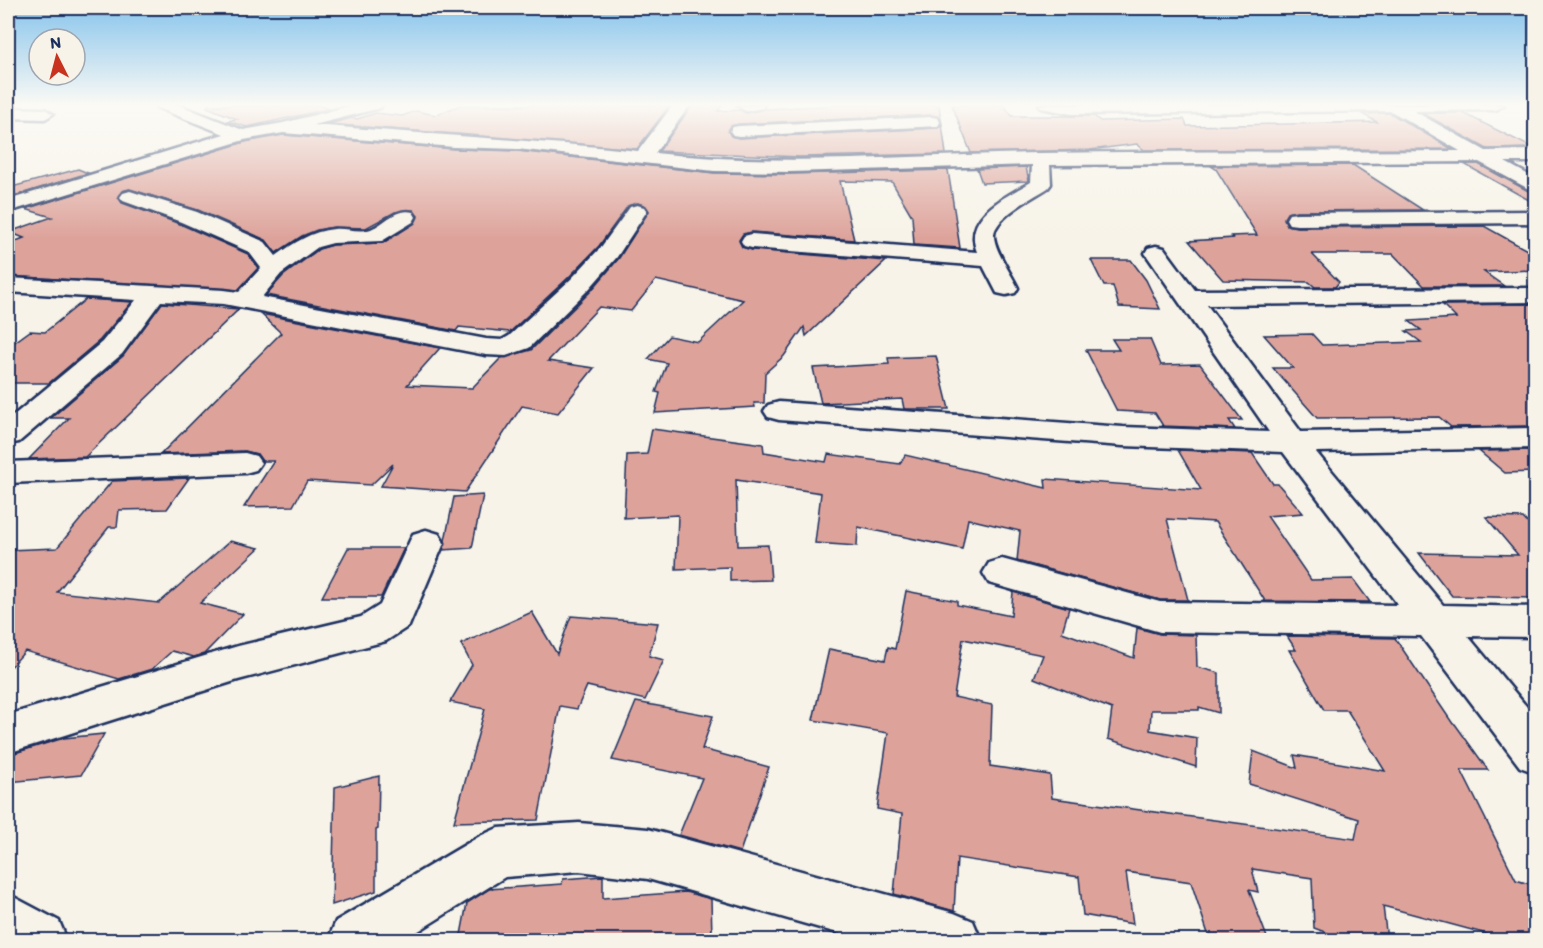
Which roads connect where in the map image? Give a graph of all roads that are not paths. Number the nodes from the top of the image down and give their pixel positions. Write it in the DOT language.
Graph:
graph roads {
  1 [pos="194,149"];
  2 [pos="564,149"];
  3 [pos="649,149"];
  4 [pos="726,149"];
  5 [pos="1470,149"];
  6 [pos="1482,156"];
  7 [pos="1536,156"];
  8 [pos="643,158"];
  9 [pos="1041,159"];
  10 [pos="714,165"];
  11 [pos="1536,186"];
  12 [pos="130,197"];
  13 [pos="8,206"];
  14 [pos="637,211"];
  15 [pos="405,217"];
  16 [pos="1536,217"];
  17 [pos="1297,219"];
  18 [pos="752,241"];
  19 [pos="1156,253"];
  20 [pos="993,260"];
  21 [pos="273,269"];
  22 [pos="8,285"];
  23 [pos="1006,288"];
  24 [pos="154,293"];
  25 [pos="1536,295"];
  26 [pos="1190,298"];
  27 [pos="245,301"];
  28 [pos="779,411"];
  29 [pos="8,435"];
  30 [pos="1536,438"];
  31 [pos="1291,441"];
  32 [pos="245,464"];
  33 [pos="8,473"];
  34 [pos="426,543"];
  35 [pos="1002,573"];
  36 [pos="1434,622"];
  37 [pos="1536,622"];
  38 [pos="8,734"];
  39 [pos="1536,753"];
  40 [pos="8,921"];
  41 [pos="40,940"];
  42 [pos="355,940"];
  43 [pos="954,940"];
  1 -- 13 [label="street"];
  2 -- 8 [label="street"];
  3 -- 8 [label="street"];
  4 -- 10 [label="street"];
  5 -- 6 [label="street"];
  6 -- 7 [label="street"];
  6 -- 9 [label="street"];
  6 -- 11 [label="street"];
  8 -- 10 [label="street"];
  9 -- 10 [label="street"];
  9 -- 20 [label="street"];
  12 -- 21 [label="street"];
  14 -- 27 [label="street"];
  15 -- 21 [label="street"];
  16 -- 17 [label="street"];
  18 -- 20 [label="street"];
  19 -- 26 [label="street"];
  20 -- 23 [label="street"];
  21 -- 27 [label="street"];
  22 -- 24 [label="street"];
  24 -- 27 [label="street"];
  24 -- 29 [label="street"];
  25 -- 26 [label="street"];
  26 -- 31 [label="street"];
  28 -- 31 [label="street"];
  30 -- 31 [label="street"];
  31 -- 36 [label="street"];
  32 -- 33 [label="street"];
  34 -- 38 [label="street"];
  35 -- 36 [label="street"];
  36 -- 37 [label="street"];
  36 -- 39 [label="street"];
  40 -- 41 [label="street"];
  42 -- 43 [label="street"];
}
